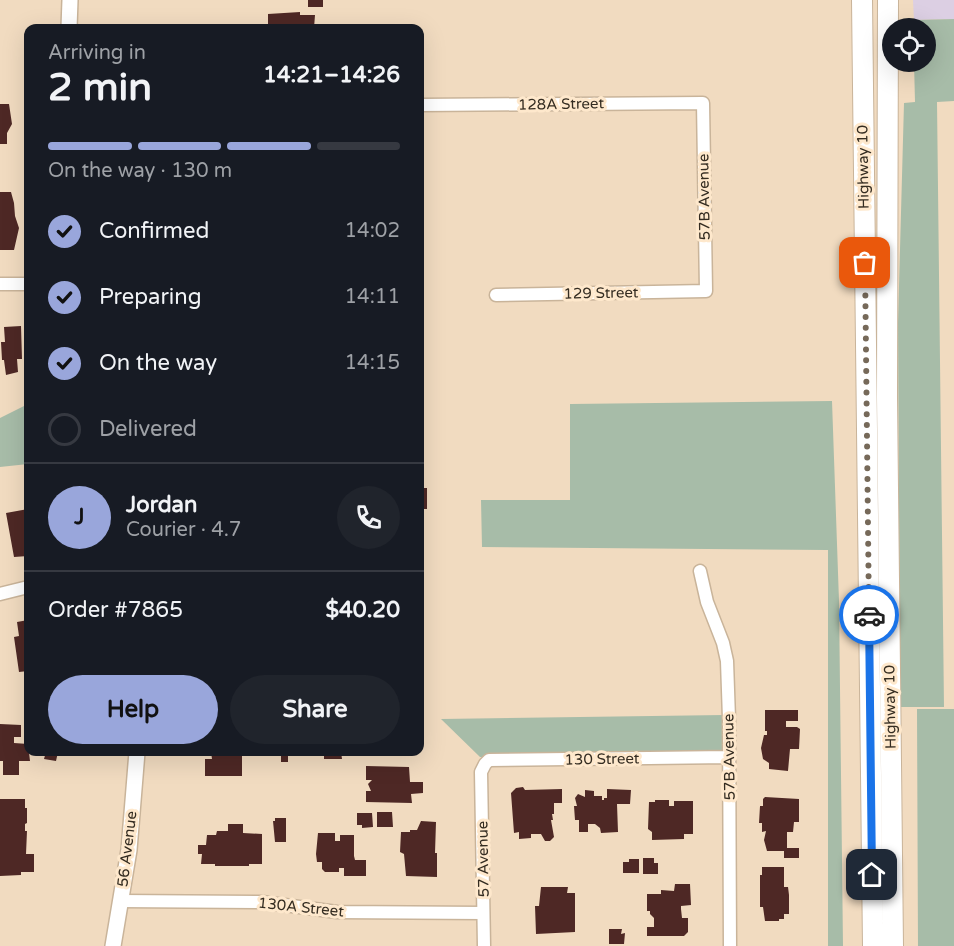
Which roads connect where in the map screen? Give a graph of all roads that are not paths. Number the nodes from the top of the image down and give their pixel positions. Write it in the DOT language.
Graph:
graph roads {
  1 [pos="70,0"];
  2 [pos="862,0"];
  3 [pos="888,0"];
  4 [pos="69,24"];
  5 [pos="703,103"];
  6 [pos="424,105"];
  7 [pos="0,284"];
  8 [pos="24,284"];
  9 [pos="706,291"];
  10 [pos="496,295"];
  11 [pos="700,571"];
  12 [pos="24,587"];
  13 [pos="0,594"];
  14 [pos="137,756"];
  15 [pos="729,757"];
  16 [pos="481,772"];
  17 [pos="120,901"];
  18 [pos="483,914"];
  19 [pos="113,946"];
  20 [pos="484,946"];
  21 [pos="730,946"];
  22 [pos="873,946"];
  23 [pos="893,946"];
  1 -- 4 [label="street"];
  2 -- 22 [label="highway, Highway 10"];
  3 -- 23 [label="highway, Highway 10"];
  5 -- 6 [label="street, 128A Street"];
  5 -- 9 [label="street, 57B Avenue"];
  7 -- 8 [label="street"];
  9 -- 10 [label="street, 129 Street"];
  11 -- 15 [label="street, 57B Avenue"];
  12 -- 13 [label="street"];
  14 -- 17 [label="street, 56 Avenue"];
  15 -- 16 [label="street, 130 Street"];
  15 -- 21 [label="street, 57B Avenue"];
  16 -- 18 [label="street, 57 Avenue"];
  17 -- 18 [label="street, 130A Street"];
  17 -- 19 [label="street, 56 Avenue"];
  18 -- 20 [label="street, 57 Avenue"];
}
